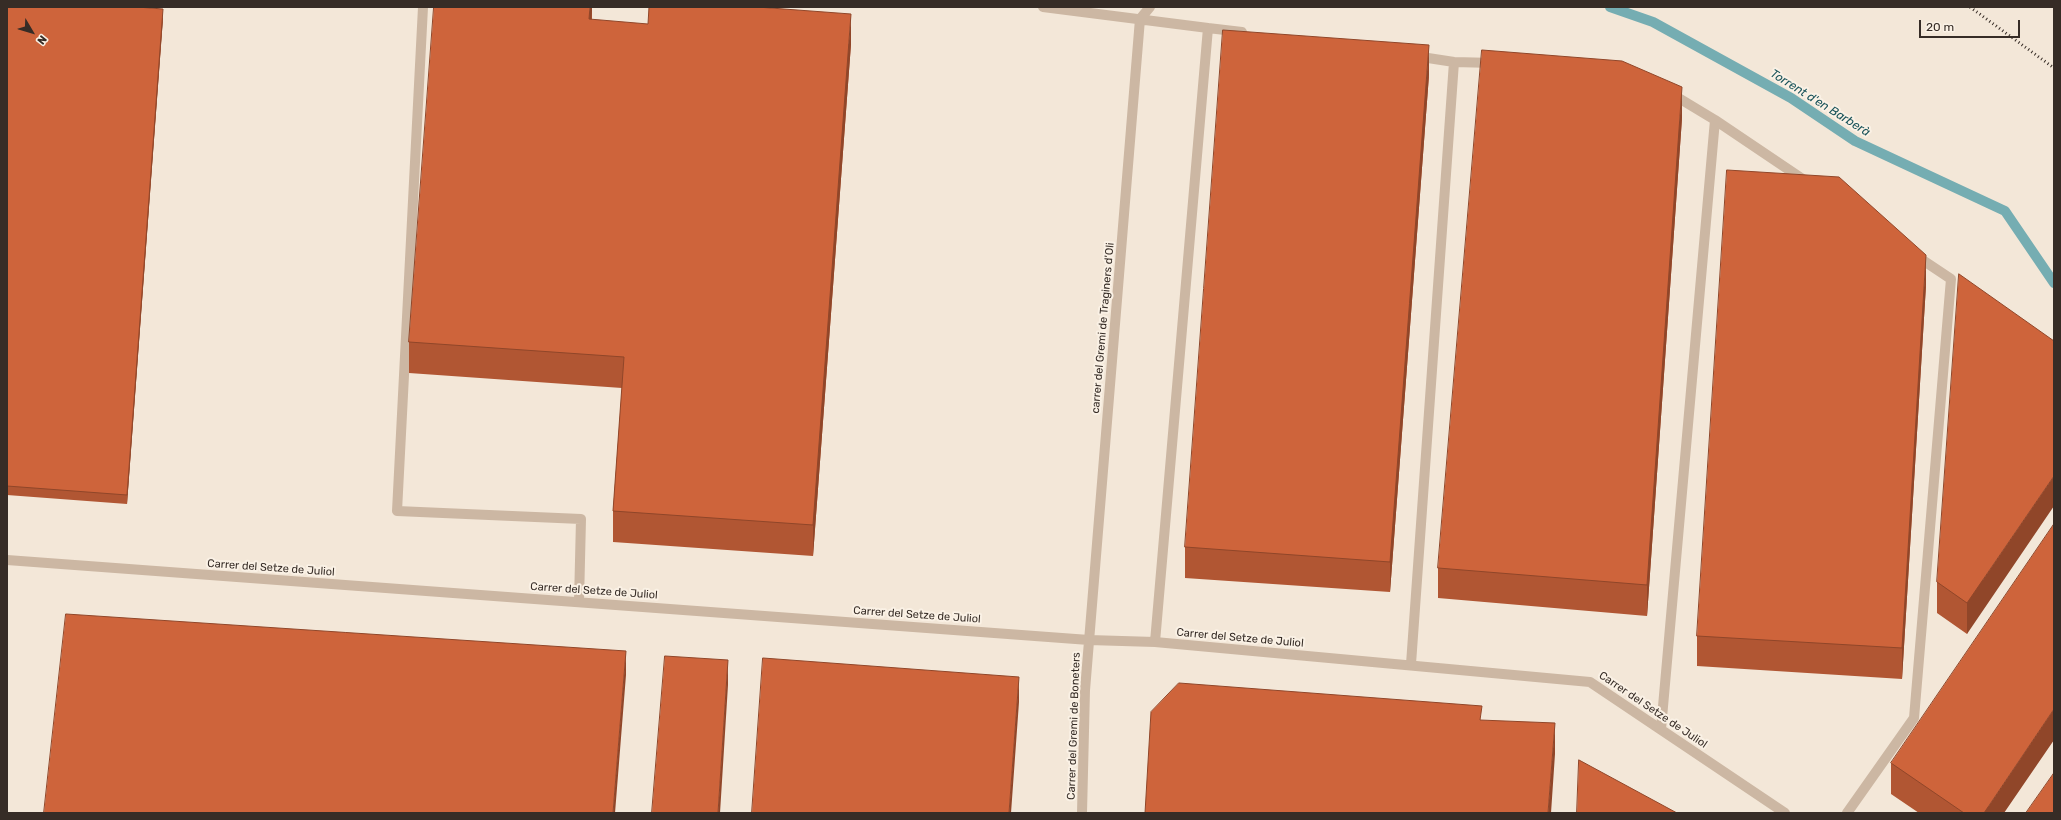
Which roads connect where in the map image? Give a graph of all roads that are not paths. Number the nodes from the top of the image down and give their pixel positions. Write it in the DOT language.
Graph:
graph roads {
  1 [pos="423,7"];
  2 [pos="1043,7"];
  3 [pos="1150,7"];
  4 [pos="1140,18"];
  5 [pos="1208,28"];
  6 [pos="1255,34"];
  7 [pos="1408,55"];
  8 [pos="1454,62"];
  9 [pos="1508,64"];
  10 [pos="1663,89"];
  11 [pos="1715,120"];
  12 [pos="1813,186"];
  13 [pos="1905,248"];
  14 [pos="7,560"];
  15 [pos="7,564"];
  16 [pos="579,602"];
  17 [pos="1089,640"];
  18 [pos="1155,642"];
  19 [pos="1411,664"];
  20 [pos="1661,729"];
  21 [pos="1082,813"];
  22 [pos="1785,813"];
  23 [pos="1847,813"];
  1 -- 16 [label="street"];
  2 -- 4 [label="street"];
  3 -- 4 [label="street"];
  4 -- 5 [label="street"];
  4 -- 17 [label="street, carrer del Gremi de Traginers d'Oli"];
  5 -- 6 [label="street"];
  5 -- 18 [label="street"];
  7 -- 8 [label="street"];
  8 -- 9 [label="street"];
  8 -- 19 [label="street"];
  10 -- 11 [label="street"];
  11 -- 12 [label="street"];
  11 -- 20 [label="street"];
  13 -- 23 [label="street"];
  14 -- 15 [label="street"];
  14 -- 16 [label="street, Carrer del Setze de Juliol"];
  16 -- 17 [label="street, Carrer del Setze de Juliol"];
  17 -- 18 [label="street, Carrer del Setze de Juliol"];
  17 -- 21 [label="street, Carrer del Gremi de Boneters"];
  18 -- 19 [label="street, Carrer del Setze de Juliol"];
  19 -- 20 [label="street, Carrer del Setze de Juliol"];
  20 -- 22 [label="street, Carrer del Setze de Juliol"];
}
